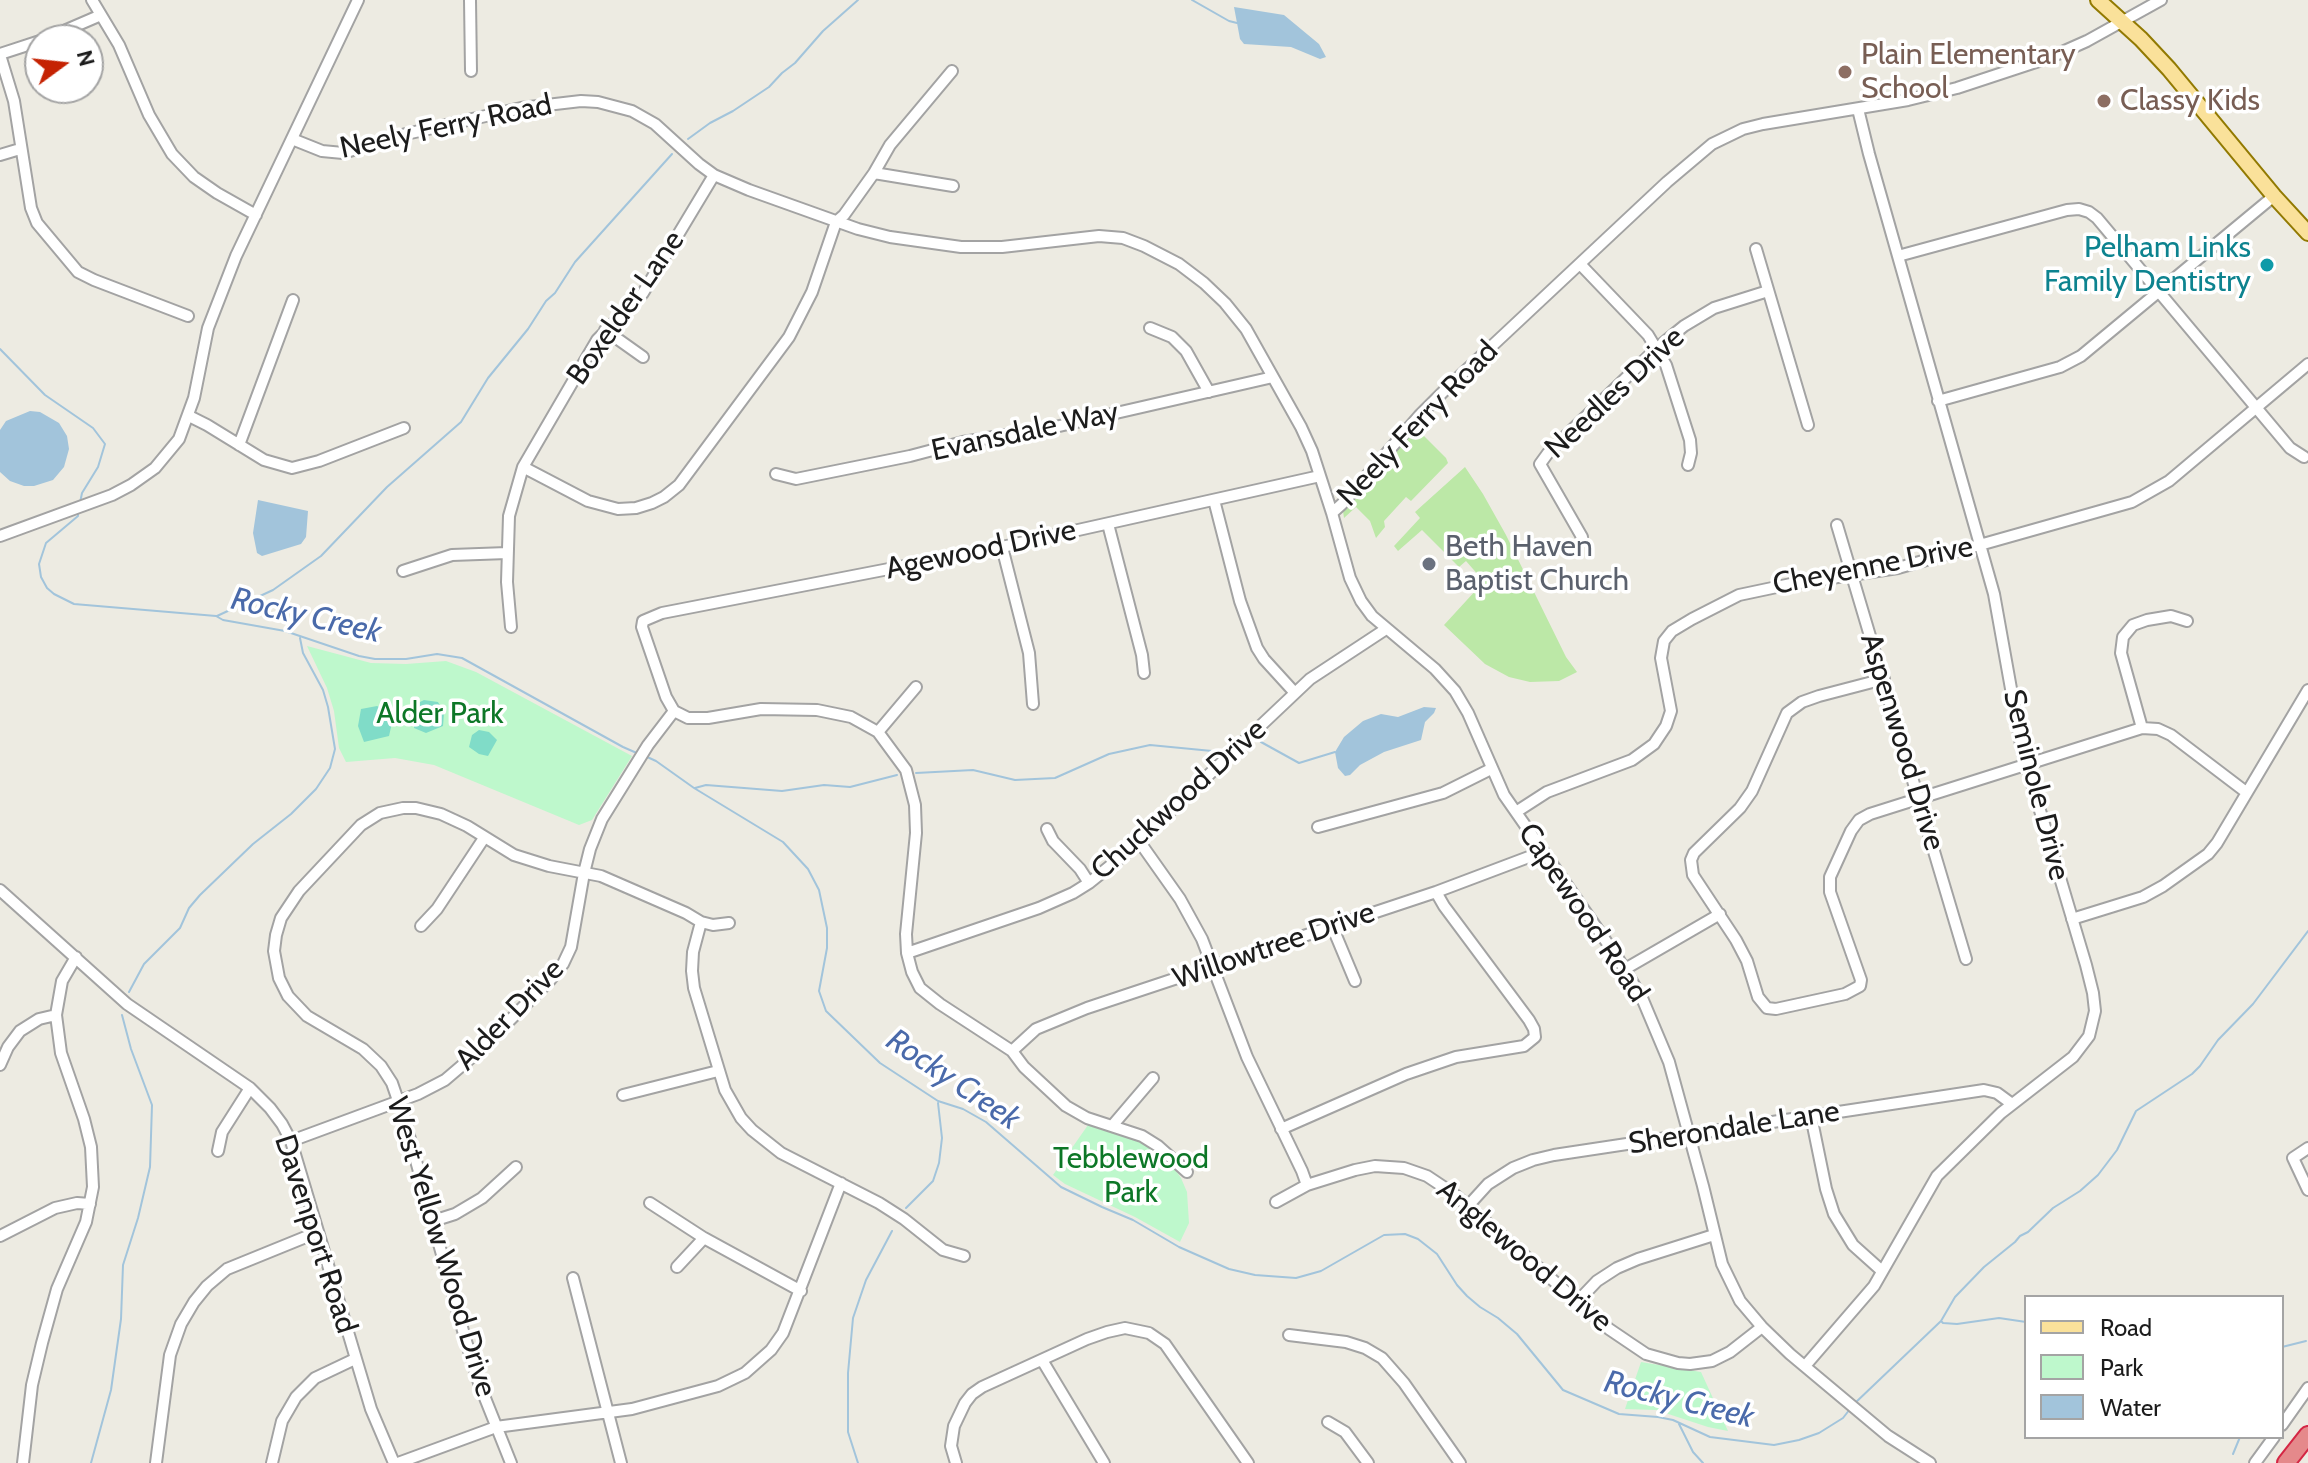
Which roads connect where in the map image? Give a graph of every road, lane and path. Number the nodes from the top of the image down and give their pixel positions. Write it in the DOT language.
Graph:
graph roads {
  1 [pos="92,0"];
  2 [pos="358,0"];
  3 [pos="470,0"];
  4 [pos="2098,0"];
  5 [pos="2161,0"];
  6 [pos="101,15"];
  7 [pos="2122,22"];
  8 [pos="80,24"];
  9 [pos="24,47"];
  10 [pos="0,55"];
  11 [pos="471,71"];
  12 [pos="952,71"];
  13 [pos="1858,109"];
  14 [pos="292,139"];
  15 [pos="20,149"];
  16 [pos="0,155"];
  17 [pos="874,173"];
  18 [pos="714,175"];
  19 [pos="953,186"];
  20 [pos="2274,196"];
  21 [pos="256,215"];
  22 [pos="836,222"];
  23 [pos="2308,233"];
  24 [pos="1756,249"];
  25 [pos="1898,256"];
  26 [pos="1580,264"];
  27 [pos="1768,291"];
  28 [pos="2159,293"];
  29 [pos="293,300"];
  30 [pos="188,316"];
  31 [pos="1150,328"];
  32 [pos="605,330"];
  33 [pos="1656,349"];
  34 [pos="643,357"];
  35 [pos="2308,364"];
  36 [pos="1273,377"];
  37 [pos="1209,392"];
  38 [pos="1938,401"];
  39 [pos="2256,408"];
  40 [pos="189,416"];
  41 [pos="1808,425"];
  42 [pos="404,428"];
  43 [pos="239,445"];
  44 [pos="2304,457"];
  45 [pos="1688,465"];
  46 [pos="523,467"];
  47 [pos="776,474"];
  48 [pos="1320,476"];
  49 [pos="1214,500"];
  50 [pos="1332,513"];
  51 [pos="1108,524"];
  52 [pos="1837,525"];
  53 [pos="0,536"];
  54 [pos="1582,537"];
  55 [pos="1979,546"];
  56 [pos="1002,547"];
  57 [pos="507,553"];
  58 [pos="403,571"];
  59 [pos="1852,575"];
  60 [pos="2187,621"];
  61 [pos="511,627"];
  62 [pos="1386,629"];
  63 [pos="1144,673"];
  64 [pos="1884,679"];
  65 [pos="916,687"];
  66 [pos="2308,690"];
  67 [pos="1295,693"];
  68 [pos="1033,704"];
  69 [pos="674,711"];
  70 [pos="2142,728"];
  71 [pos="878,732"];
  72 [pos="2026,765"];
  73 [pos="1491,769"];
  74 [pos="2246,792"];
  75 [pos="1919,798"];
  76 [pos="1516,812"];
  77 [pos="1318,827"];
  78 [pos="1047,829"];
  79 [pos="484,838"];
  80 [pos="1139,841"];
  81 [pos="1542,852"];
  82 [pos="584,873"];
  83 [pos="1089,883"];
  84 [pos="0,890"];
  85 [pos="1436,892"];
  86 [pos="1720,914"];
  87 [pos="2072,919"];
  88 [pos="701,922"];
  89 [pos="729,923"];
  90 [pos="421,926"];
  91 [pos="1332,926"];
  92 [pos="907,953"];
  93 [pos="76,957"];
  94 [pos="1966,959"];
  95 [pos="1213,966"];
  96 [pos="1625,969"];
  97 [pos="1355,981"];
  98 [pos="56,1015"];
  99 [pos="1012,1051"];
  100 [pos="0,1065"];
  101 [pos="718,1071"];
  102 [pos="1153,1078"];
  103 [pos="250,1088"];
  104 [pos="623,1095"];
  105 [pos="399,1102"];
  106 [pos="2012,1104"];
  107 [pos="1811,1116"];
  108 [pos="1112,1126"];
  109 [pos="1281,1129"];
  110 [pos="1690,1135"];
  111 [pos="291,1141"];
  112 [pos="2308,1148"];
  113 [pos="218,1151"];
  114 [pos="516,1167"];
  115 [pos="1187,1172"];
  116 [pos="841,1183"];
  117 [pos="1307,1185"];
  118 [pos="2308,1190"];
  119 [pos="1276,1202"];
  120 [pos="650,1203"];
  121 [pos="90,1204"];
  122 [pos="1468,1206"];
  123 [pos="433,1221"];
  124 [pos="318,1232"];
  125 [pos="1714,1235"];
  126 [pos="0,1236"];
  127 [pos="704,1238"];
  128 [pos="964,1256"];
  129 [pos="677,1267"];
  130 [pos="1882,1271"];
  131 [pos="573,1278"];
  132 [pos="801,1291"];
  133 [pos="1577,1302"];
  134 [pos="1762,1327"];
  135 [pos="1289,1335"];
  136 [pos="355,1359"];
  137 [pos="1042,1360"];
  138 [pos="1805,1366"];
  139 [pos="2308,1388"];
  140 [pos="607,1412"];
  141 [pos="1328,1422"];
  142 [pos="2284,1422"];
  143 [pos="496,1427"];
  144 [pos="2308,1435"];
  145 [pos="2273,1439"];
  146 [pos="1919,1460"];
  147 [pos="23,1463"];
  148 [pos="156,1463"];
  149 [pos="272,1463"];
  150 [pos="396,1463"];
  151 [pos="511,1463"];
  152 [pos="621,1463"];
  153 [pos="956,1463"];
  154 [pos="1104,1463"];
  155 [pos="1248,1463"];
  156 [pos="1368,1463"];
  157 [pos="1460,1463"];
  158 [pos="1930,1463"];
  159 [pos="2255,1463"];
  160 [pos="2286,1463"];
  1 -- 6 [label="street"];
  2 -- 14 [label="street"];
  3 -- 11 [label="street"];
  4 -- 7 [label="main road"];
  5 -- 7 [label="street, Neely Ferry Road"];
  6 -- 8 [label="street"];
  6 -- 21 [label="street"];
  7 -- 13 [label="street, Neely Ferry Road"];
  7 -- 20 [label="main road"];
  9 -- 10 [label="street"];
  10 -- 15 [label="street"];
  12 -- 17 [label="street"];
  13 -- 25 [label="street, Seminole Drive"];
  13 -- 26 [label="street, Neely Ferry Road"];
  14 -- 18 [label="street, Neely Ferry Road"];
  14 -- 21 [label="street"];
  15 -- 16 [label="street"];
  15 -- 30 [label="street"];
  17 -- 19 [label="street"];
  17 -- 22 [label="street"];
  18 -- 22 [label="street, Neely Ferry Road"];
  18 -- 32 [label="street, Boxelder Lane"];
  20 -- 23 [label="main road"];
  20 -- 28 [label="street"];
  21 -- 40 [label="street"];
  22 -- 36 [label="street, Neely Ferry Road"];
  22 -- 46 [label="street"];
  24 -- 27 [label="street"];
  25 -- 28 [label="street"];
  25 -- 38 [label="street, Seminole Drive"];
  26 -- 33 [label="street"];
  26 -- 50 [label="street, Neely Ferry Road"];
  27 -- 33 [label="street, Needles Drive"];
  27 -- 41 [label="street"];
  28 -- 38 [label="street"];
  28 -- 39 [label="street"];
  29 -- 43 [label="street"];
  31 -- 37 [label="street"];
  32 -- 34 [label="street"];
  32 -- 46 [label="street, Boxelder Lane"];
  33 -- 45 [label="street"];
  33 -- 54 [label="street, Needles Drive"];
  35 -- 39 [label="street, Cheyenne Drive"];
  36 -- 37 [label="street, Evansdale Way"];
  36 -- 48 [label="street, Neely Ferry Road"];
  37 -- 47 [label="street, Evansdale Way"];
  38 -- 55 [label="street, Seminole Drive"];
  39 -- 44 [label="street"];
  39 -- 55 [label="street, Cheyenne Drive"];
  40 -- 43 [label="street"];
  40 -- 53 [label="street"];
  42 -- 43 [label="street"];
  46 -- 57 [label="street, Boxelder Lane"];
  48 -- 49 [label="street, Agewood Drive"];
  48 -- 50 [label="street, Neely Ferry Road"];
  49 -- 51 [label="street, Agewood Drive"];
  49 -- 67 [label="street"];
  50 -- 62 [label="street, Capewood Road"];
  51 -- 56 [label="street, Agewood Drive"];
  51 -- 63 [label="street"];
  52 -- 59 [label="street, Aspenwood Drive"];
  55 -- 59 [label="street, Cheyenne Drive"];
  55 -- 72 [label="street, Seminole Drive"];
  56 -- 68 [label="street"];
  56 -- 69 [label="street, Agewood Drive"];
  57 -- 58 [label="street"];
  57 -- 61 [label="street, Boxelder Lane"];
  59 -- 64 [label="street, Aspenwood Drive"];
  59 -- 76 [label="street, Cheyenne Drive"];
  60 -- 70 [label="street"];
  62 -- 67 [label="street, Chuckwood Drive"];
  62 -- 73 [label="street, Capewood Road"];
  64 -- 75 [label="street, Aspenwood Drive"];
  64 -- 86 [label="street"];
  65 -- 71 [label="street"];
  66 -- 74 [label="street"];
  67 -- 80 [label="street, Chuckwood Drive"];
  69 -- 71 [label="street"];
  69 -- 82 [label="street, Alder Drive"];
  70 -- 72 [label="street"];
  70 -- 74 [label="street"];
  71 -- 92 [label="street"];
  72 -- 75 [label="street"];
  72 -- 87 [label="street, Seminole Drive"];
  73 -- 76 [label="street, Capewood Road"];
  73 -- 77 [label="street"];
  74 -- 87 [label="street"];
  75 -- 86 [label="street"];
  75 -- 94 [label="street, Aspenwood Drive"];
  76 -- 81 [label="street, Capewood Road"];
  78 -- 83 [label="street"];
  79 -- 82 [label="street, West Yellow Wood Drive"];
  79 -- 90 [label="street"];
  79 -- 105 [label="street, West Yellow Wood Drive"];
  80 -- 83 [label="street, Chuckwood Drive"];
  80 -- 95 [label="street"];
  81 -- 85 [label="street, Willowtree Drive"];
  81 -- 96 [label="street, Capewood Road"];
  82 -- 88 [label="street, West Yellow Wood Drive"];
  82 -- 105 [label="street, Alder Drive"];
  83 -- 92 [label="street, Chuckwood Drive"];
  84 -- 93 [label="street, Davenport Road"];
  85 -- 91 [label="street, Willowtree Drive"];
  85 -- 109 [label="street"];
  86 -- 96 [label="street"];
  87 -- 106 [label="street, Seminole Drive"];
  88 -- 89 [label="street"];
  88 -- 101 [label="street"];
  91 -- 95 [label="street, Willowtree Drive"];
  91 -- 97 [label="street"];
  92 -- 99 [label="street"];
  93 -- 98 [label="street"];
  93 -- 103 [label="street, Davenport Road"];
  95 -- 99 [label="street, Willowtree Drive"];
  95 -- 109 [label="street"];
  96 -- 110 [label="street, Capewood Road"];
  98 -- 100 [label="street"];
  98 -- 121 [label="street"];
  99 -- 108 [label="street"];
  101 -- 104 [label="street"];
  101 -- 116 [label="street"];
  102 -- 108 [label="street"];
  103 -- 111 [label="street, Davenport Road"];
  103 -- 113 [label="street"];
  105 -- 111 [label="street, Alder Drive"];
  105 -- 123 [label="street, West Yellow Wood Drive"];
  106 -- 107 [label="street, Sherondale Lane"];
  106 -- 130 [label="street, Seminole Drive"];
  107 -- 110 [label="street, Sherondale Lane"];
  107 -- 130 [label="street"];
  108 -- 115 [label="street"];
  109 -- 117 [label="street"];
  110 -- 122 [label="street, Sherondale Lane"];
  110 -- 125 [label="street, Capewood Road"];
  111 -- 124 [label="street, Davenport Road"];
  112 -- 118 [label="street"];
  114 -- 123 [label="street"];
  116 -- 128 [label="street"];
  116 -- 132 [label="street"];
  117 -- 119 [label="street, Anglewood Drive"];
  117 -- 122 [label="street, Anglewood Drive"];
  120 -- 127 [label="street"];
  121 -- 126 [label="street"];
  121 -- 147 [label="street"];
  122 -- 133 [label="street, Anglewood Drive"];
  123 -- 143 [label="street, West Yellow Wood Drive"];
  124 -- 136 [label="street, Davenport Road"];
  124 -- 148 [label="street"];
  125 -- 133 [label="street"];
  125 -- 134 [label="street, Capewood Road"];
  127 -- 129 [label="street"];
  127 -- 132 [label="street"];
  130 -- 138 [label="street, Seminole Drive"];
  131 -- 140 [label="street"];
  132 -- 140 [label="street"];
  133 -- 134 [label="street, Anglewood Drive"];
  134 -- 138 [label="street, Capewood Road"];
  135 -- 157 [label="street"];
  136 -- 149 [label="street"];
  136 -- 150 [label="street, Davenport Road"];
  137 -- 153 [label="street"];
  137 -- 154 [label="street"];
  137 -- 155 [label="street"];
  138 -- 146 [label="street, Capewood Road"];
  139 -- 142 [label="street"];
  140 -- 143 [label="street"];
  140 -- 152 [label="street"];
  141 -- 156 [label="street"];
  143 -- 150 [label="street"];
  143 -- 151 [label="street, West Yellow Wood Drive"];
  144 -- 160 [label="highway"];
  145 -- 159 [label="street"];
  146 -- 158 [label="street, Capewood Road"];
}
